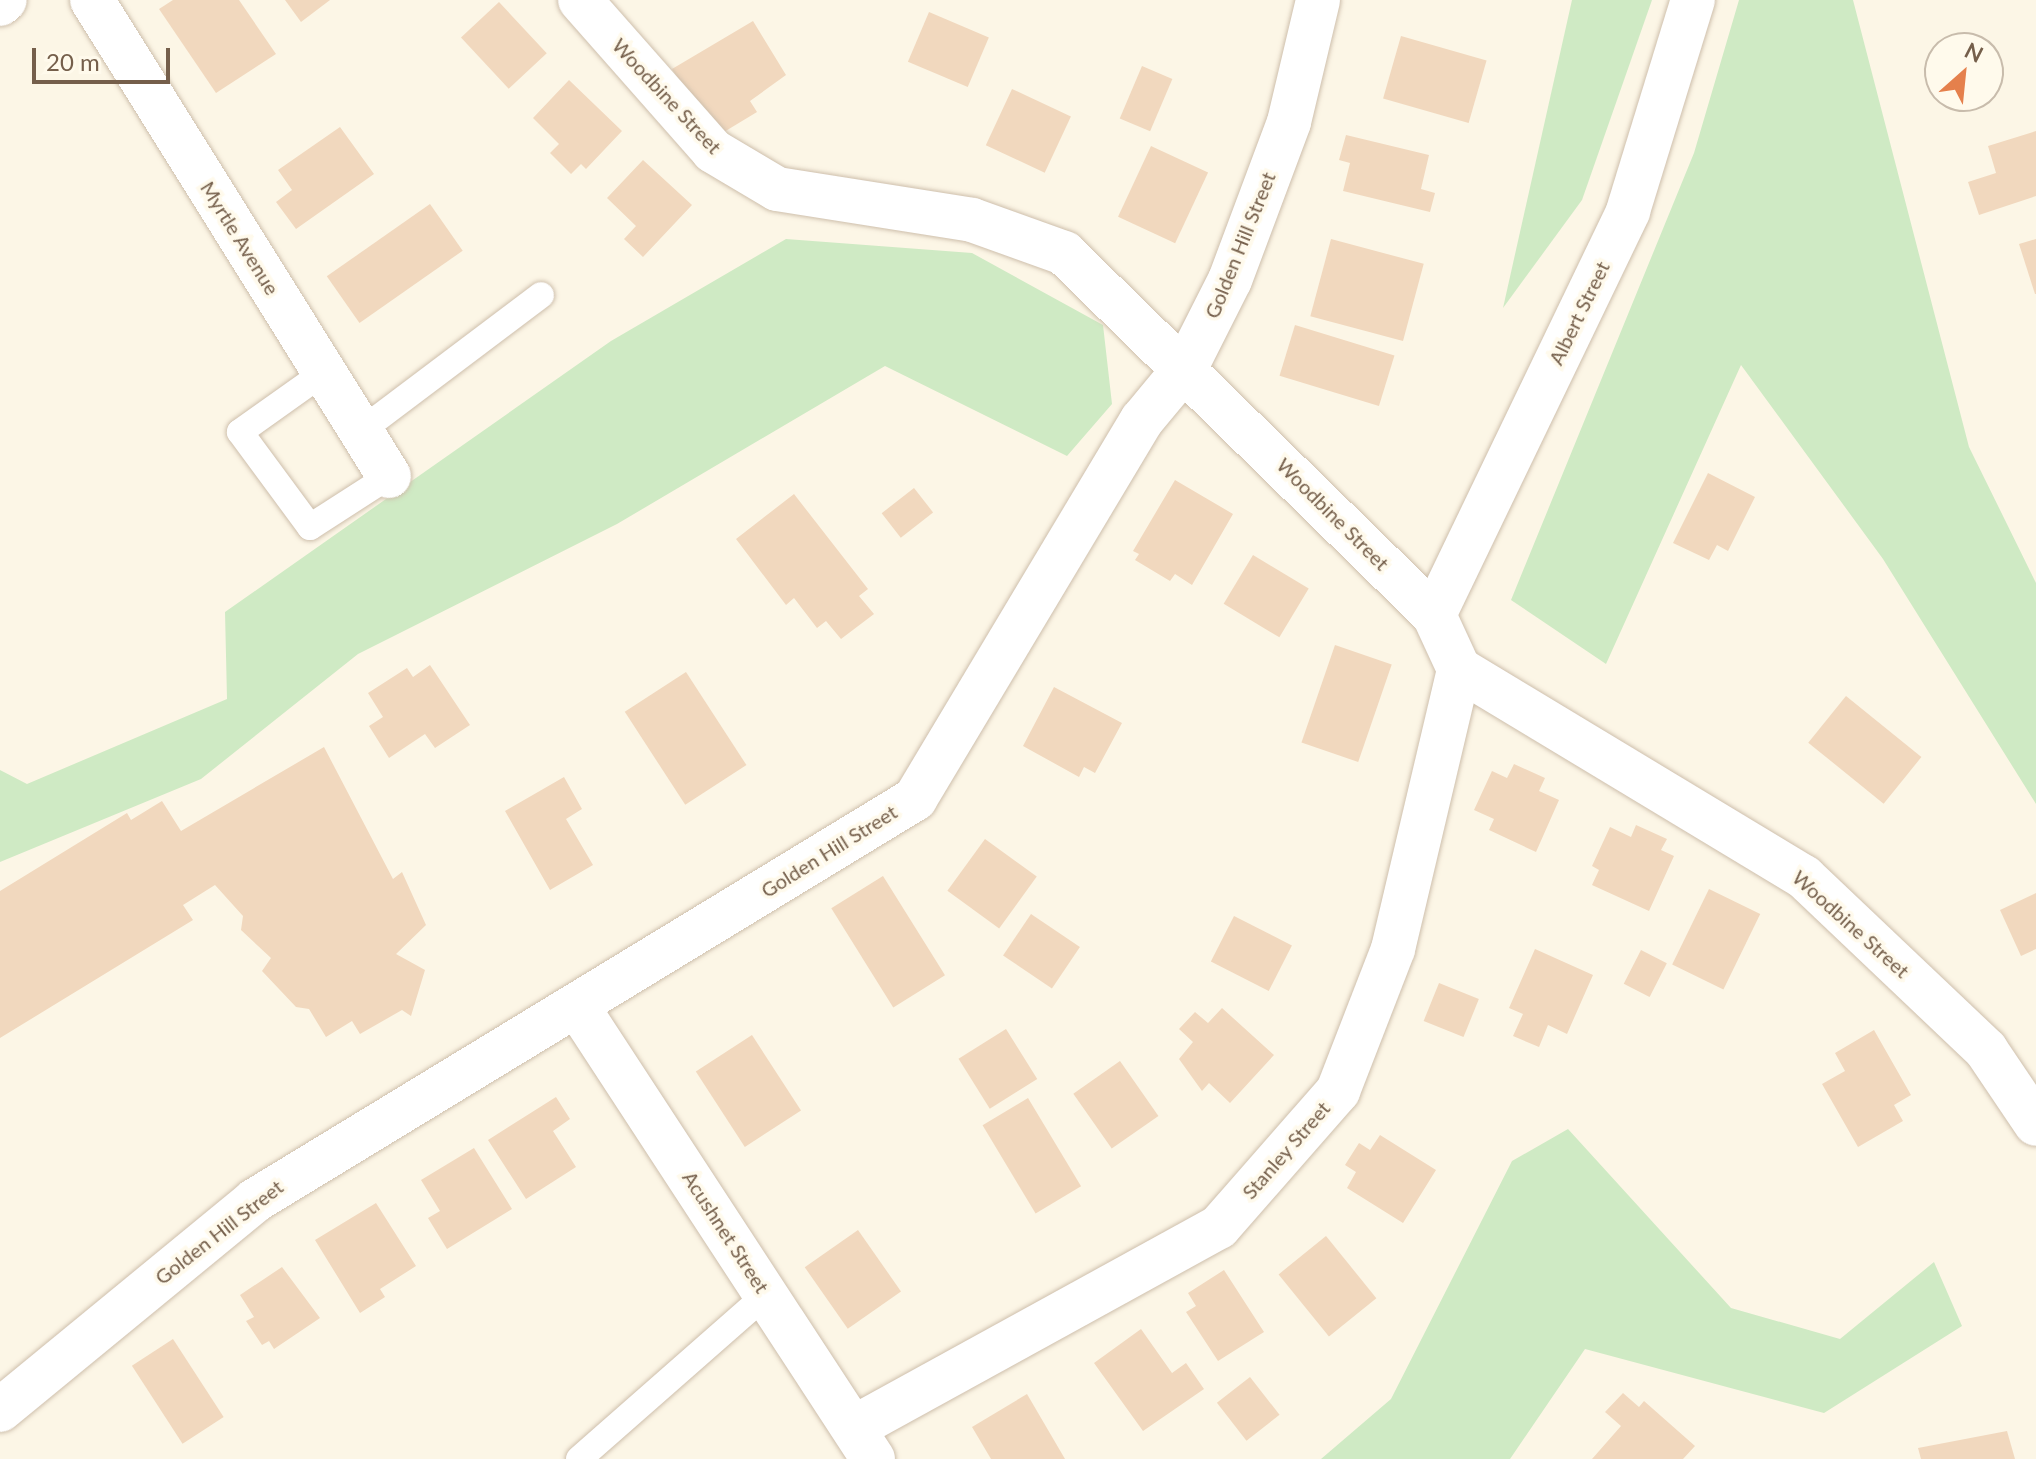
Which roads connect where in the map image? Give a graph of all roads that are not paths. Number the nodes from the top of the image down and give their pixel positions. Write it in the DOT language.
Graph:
graph roads {
  1 [pos="5,0"];
  2 [pos="92,0"];
  3 [pos="580,0"];
  4 [pos="1318,0"];
  5 [pos="1693,0"];
  6 [pos="0,4"];
  7 [pos="541,295"];
  8 [pos="1186,367"];
  9 [pos="323,373"];
  10 [pos="362,430"];
  11 [pos="389,476"];
  12 [pos="1434,615"];
  13 [pos="1459,669"];
  14 [pos="577,1006"];
  15 [pos="2036,1124"];
  16 [pos="767,1294"];
  17 [pos="0,1410"];
  18 [pos="864,1443"];
  19 [pos="579,1459"];
  1 -- 6 [label="street"];
  2 -- 9 [label="street, Myrtle Avenue"];
  3 -- 8 [label="street, Woodbine Street"];
  4 -- 8 [label="street, Golden Hill Street"];
  5 -- 12 [label="street, Albert Street"];
  7 -- 10 [label="lane"];
  8 -- 12 [label="street, Woodbine Street"];
  8 -- 14 [label="street, Golden Hill Street"];
  9 -- 10 [label="street, Myrtle Avenue"];
  9 -- 11 [label="lane"];
  10 -- 11 [label="street, Myrtle Avenue"];
  12 -- 13 [label="street, Woodbine Street"];
  13 -- 15 [label="street, Woodbine Street"];
  13 -- 18 [label="street, Stanley Street"];
  14 -- 16 [label="street, Acushnet Street"];
  14 -- 17 [label="street, Golden Hill Street"];
  16 -- 18 [label="street, Acushnet Street"];
  16 -- 19 [label="lane"];
}
